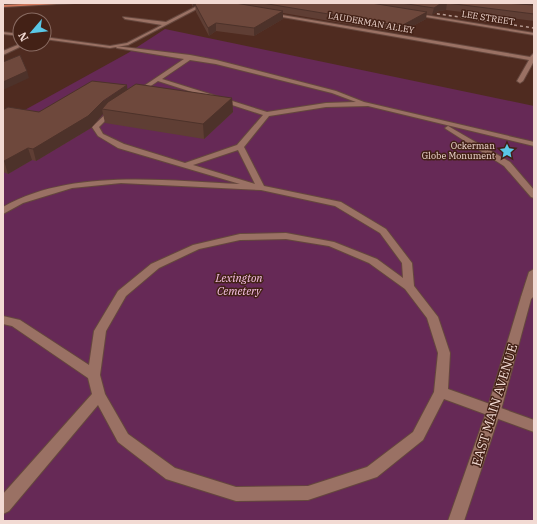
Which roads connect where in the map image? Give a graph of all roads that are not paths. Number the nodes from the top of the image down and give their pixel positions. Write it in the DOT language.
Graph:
graph roads {
  1 [pos="73,3"];
  2 [pos="206,3"];
  3 [pos="214,4"];
  4 [pos="3,6"];
  5 [pos="406,13"];
  6 [pos="268,14"];
  7 [pos="125,18"];
  8 [pos="167,24"];
  9 [pos="534,34"];
  10 [pos="52,39"];
  11 [pos="117,47"];
  12 [pos="190,57"];
  13 [pos="533,58"];
  14 [pos="157,79"];
  15 [pos="520,81"];
  16 [pos="130,98"];
  17 [pos="368,104"];
  18 [pos="119,106"];
  19 [pos="267,114"];
  20 [pos="432,120"];
  21 [pos="534,144"];
  22 [pos="240,147"];
  23 [pos="186,165"];
  24 [pos="262,188"];
  25 [pos="534,195"];
  26 [pos="3,211"];
  27 [pos="534,272"];
  28 [pos="409,287"];
  29 [pos="530,294"];
  30 [pos="3,320"];
  31 [pos="94,375"];
  32 [pos="441,392"];
  33 [pos="99,395"];
  34 [pos="494,410"];
  35 [pos="534,426"];
  36 [pos="3,506"];
  37 [pos="456,521"];
  1 -- 4 [label="main road"];
  2 -- 3 [label="street"];
  2 -- 8 [label="street"];
  5 -- 9 [label="street, LEE STREET"];
  6 -- 13 [label="street, LAUDERMAN ALLEY"];
  7 -- 8 [label="street"];
  8 -- 11 [label="street"];
  10 -- 11 [label="street"];
  11 -- 12 [label="street"];
  12 -- 14 [label="street"];
  12 -- 17 [label="street"];
  13 -- 15 [label="street"];
  14 -- 16 [label="street"];
  14 -- 19 [label="street"];
  17 -- 19 [label="street"];
  17 -- 20 [label="street"];
  18 -- 23 [label="street"];
  19 -- 22 [label="street"];
  20 -- 21 [label="street"];
  20 -- 25 [label="street"];
  22 -- 23 [label="street"];
  22 -- 24 [label="street"];
  23 -- 24 [label="street"];
  24 -- 26 [label="street"];
  24 -- 28 [label="street"];
  27 -- 29 [label="street, EAST MAIN AVENUE"];
  28 -- 31 [label="street"];
  28 -- 32 [label="street"];
  29 -- 34 [label="street, EAST MAIN AVENUE"];
  30 -- 31 [label="street"];
  31 -- 33 [label="street"];
  32 -- 33 [label="street"];
  32 -- 34 [label="street"];
  33 -- 36 [label="street"];
  34 -- 35 [label="street"];
  34 -- 37 [label="street, EAST MAIN AVENUE"];
}
